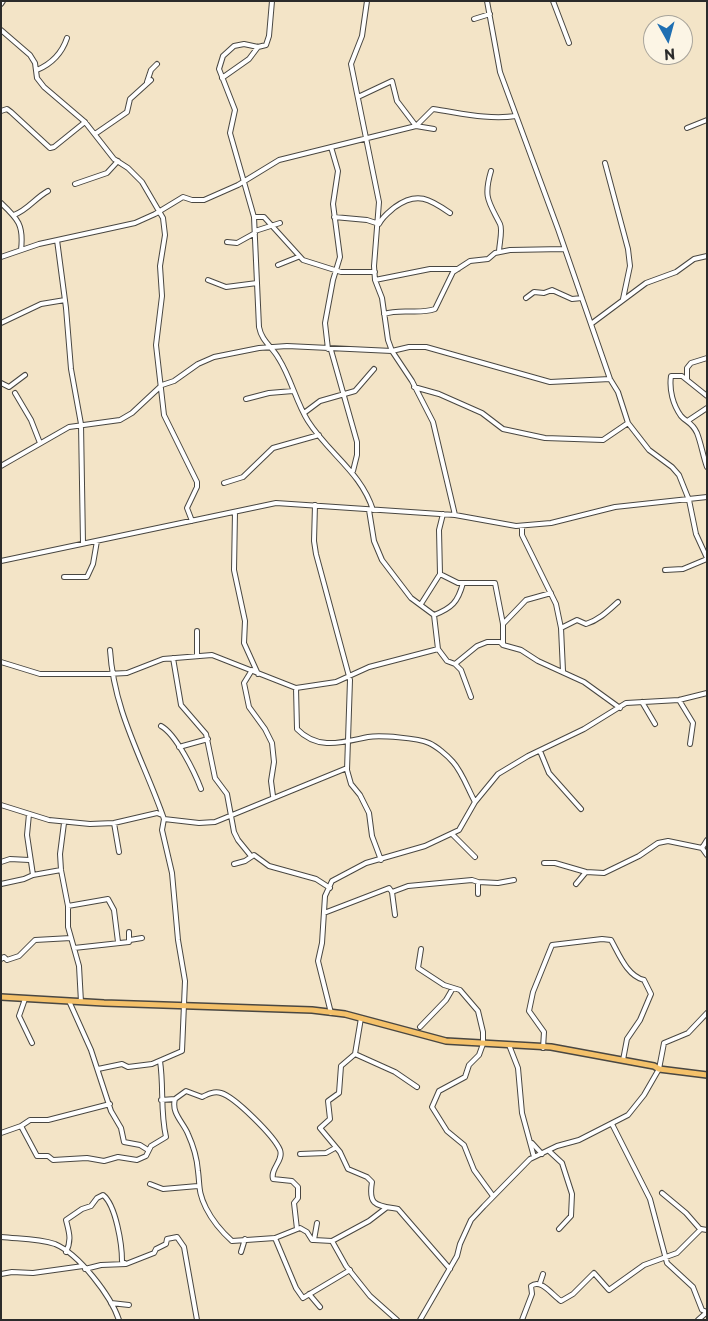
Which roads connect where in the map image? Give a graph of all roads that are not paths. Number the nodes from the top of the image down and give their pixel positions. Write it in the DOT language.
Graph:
graph roads {
  1 [pos="272,1"];
  2 [pos="367,1"];
  3 [pos="486,1"];
  4 [pos="553,1"];
  5 [pos="490,14"];
  6 [pos="474,19"];
  7 [pos="1,30"];
  8 [pos="67,38"];
  9 [pos="569,43"];
  10 [pos="258,47"];
  11 [pos="157,64"];
  12 [pos="37,70"];
  13 [pos="222,78"];
  14 [pos="152,80"];
  15 [pos="146,84"];
  16 [pos="358,97"];
  17 [pos="1,111"];
  18 [pos="516,116"];
  19 [pos="707,120"];
  20 [pos="85,122"];
  21 [pos="416,126"];
  22 [pos="687,128"];
  23 [pos="434,129"];
  24 [pos="95,134"];
  25 [pos="366,138"];
  26 [pos="331,146"];
  27 [pos="118,161"];
  28 [pos="605,163"];
  29 [pos="491,171"];
  30 [pos="244,181"];
  31 [pos="75,184"];
  32 [pos="48,191"];
  33 [pos="1,203"];
  34 [pos="159,212"];
  35 [pos="450,213"];
  36 [pos="14,215"];
  37 [pos="254,217"];
  38 [pos="334,217"];
  39 [pos="280,223"];
  40 [pos="271,224"];
  41 [pos="378,224"];
  42 [pos="255,232"];
  43 [pos="22,239"];
  44 [pos="57,240"];
  45 [pos="227,242"];
  46 [pos="28,248"];
  47 [pos="564,249"];
  48 [pos="20,250"];
  49 [pos="499,252"];
  50 [pos="707,256"];
  51 [pos="1,257"];
  52 [pos="298,257"];
  53 [pos="278,266"];
  54 [pos="452,270"];
  55 [pos="337,271"];
  56 [pos="375,272"];
  57 [pos="208,280"];
  58 [pos="375,280"];
  59 [pos="257,283"];
  60 [pos="526,298"];
  61 [pos="582,298"];
  62 [pos="623,299"];
  63 [pos="65,300"];
  64 [pos="384,314"];
  65 [pos="1,323"];
  66 [pos="591,324"];
  67 [pos="270,348"];
  68 [pos="329,349"];
  69 [pos="392,351"];
  70 [pos="707,358"];
  71 [pos="374,369"];
  72 [pos="25,375"];
  73 [pos="610,379"];
  74 [pos="687,380"];
  75 [pos="1,383"];
  76 [pos="162,385"];
  77 [pos="414,387"];
  78 [pos="293,391"];
  79 [pos="15,393"];
  80 [pos="343,394"];
  81 [pos="707,396"];
  82 [pos="246,399"];
  83 [pos="707,408"];
  84 [pos="304,413"];
  85 [pos="688,419"];
  86 [pos="628,423"];
  87 [pos="81,424"];
  88 [pos="319,435"];
  89 [pos="40,443"];
  90 [pos="1,466"];
  91 [pos="707,467"];
  92 [pos="352,470"];
  93 [pos="224,483"];
  94 [pos="707,497"];
  95 [pos="689,500"];
  96 [pos="315,506"];
  97 [pos="371,510"];
  98 [pos="235,512"];
  99 [pos="442,514"];
  100 [pos="455,515"];
  101 [pos="192,521"];
  102 [pos="522,526"];
  103 [pos="97,541"];
  104 [pos="83,543"];
  105 [pos="707,559"];
  106 [pos="1,561"];
  107 [pos="665,570"];
  108 [pos="440,574"];
  109 [pos="64,577"];
  110 [pos="463,583"];
  111 [pos="551,593"];
  112 [pos="618,602"];
  113 [pos="421,604"];
  114 [pos="434,615"];
  115 [pos="503,624"];
  116 [pos="561,628"];
  117 [pos="197,631"];
  118 [pos="503,646"];
  119 [pos="438,649"];
  120 [pos="110,650"];
  121 [pos="197,655"];
  122 [pos="173,658"];
  123 [pos="1,662"];
  124 [pos="253,664"];
  125 [pos="455,664"];
  126 [pos="251,671"];
  127 [pos="563,671"];
  128 [pos="112,674"];
  129 [pos="258,674"];
  130 [pos="349,678"];
  131 [pos="296,688"];
  132 [pos="707,693"];
  133 [pos="471,698"];
  134 [pos="679,700"];
  135 [pos="642,702"];
  136 [pos="620,708"];
  137 [pos="655,724"];
  138 [pos="161,726"];
  139 [pos="208,739"];
  140 [pos="347,743"];
  141 [pos="690,744"];
  142 [pos="179,747"];
  143 [pos="540,751"];
  144 [pos="346,767"];
  145 [pos="201,789"];
  146 [pos="274,796"];
  147 [pos="475,802"];
  148 [pos="1,805"];
  149 [pos="160,809"];
  150 [pos="581,809"];
  151 [pos="157,813"];
  152 [pos="30,814"];
  153 [pos="232,816"];
  154 [pos="163,817"];
  155 [pos="64,823"];
  156 [pos="114,823"];
  157 [pos="452,834"];
  158 [pos="707,840"];
  159 [pos="702,848"];
  160 [pos="119,852"];
  161 [pos="707,854"];
  162 [pos="252,856"];
  163 [pos="475,857"];
  164 [pos="29,860"];
  165 [pos="381,860"];
  166 [pos="1,862"];
  167 [pos="544,863"];
  168 [pos="234,864"];
  169 [pos="61,870"];
  170 [pos="586,872"];
  171 [pos="33,875"];
  172 [pos="514,880"];
  173 [pos="478,882"];
  174 [pos="1,884"];
  175 [pos="576,884"];
  176 [pos="330,888"];
  177 [pos="392,892"];
  178 [pos="478,894"];
  179 [pos="68,906"];
  180 [pos="324,913"];
  181 [pos="394,915"];
  182 [pos="130,932"];
  183 [pos="71,938"];
  184 [pos="142,938"];
  185 [pos="130,940"];
  186 [pos="118,942"];
  187 [pos="74,948"];
  188 [pos="421,948"];
  189 [pos="1,958"];
  190 [pos="453,988"];
  191 [pos="1,997"];
  192 [pos="25,999"];
  193 [pos="69,1001"];
  194 [pos="81,1002"];
  195 [pos="185,1006"];
  196 [pos="331,1013"];
  197 [pos="707,1013"];
  198 [pos="361,1018"];
  199 [pos="420,1026"];
  200 [pos="32,1043"];
  201 [pos="483,1044"];
  202 [pos="509,1046"];
  203 [pos="543,1048"];
  204 [pos="355,1054"];
  205 [pos="623,1060"];
  206 [pos="160,1062"];
  207 [pos="98,1069"];
  208 [pos="659,1069"];
  209 [pos="707,1076"];
  210 [pos="417,1087"];
  211 [pos="175,1099"];
  212 [pos="161,1100"];
  213 [pos="110,1104"];
  214 [pos="612,1124"];
  215 [pos="21,1126"];
  216 [pos="1,1133"];
  217 [pos="531,1141"];
  218 [pos="336,1148"];
  219 [pos="148,1150"];
  220 [pos="549,1151"];
  221 [pos="300,1154"];
  222 [pos="542,1154"];
  223 [pos="534,1157"];
  224 [pos="150,1184"];
  225 [pos="198,1186"];
  226 [pos="662,1193"];
  227 [pos="493,1196"];
  228 [pos="386,1208"];
  229 [pos="317,1223"];
  230 [pos="297,1229"];
  231 [pos="560,1229"];
  232 [pos="700,1229"];
  233 [pos="707,1230"];
  234 [pos="1,1238"];
  235 [pos="275,1238"];
  236 [pos="245,1239"];
  237 [pos="314,1240"];
  238 [pos="332,1241"];
  239 [pos="66,1252"];
  240 [pos="241,1252"];
  241 [pos="667,1257"];
  242 [pos="126,1264"];
  243 [pos="84,1267"];
  244 [pos="450,1269"];
  245 [pos="350,1270"];
  246 [pos="1,1274"];
  247 [pos="543,1274"];
  248 [pos="540,1283"];
  249 [pos="309,1294"];
  250 [pos="111,1303"];
  251 [pos="129,1305"];
  252 [pos="320,1307"];
  253 [pos="707,1312"];
  254 [pos="422,1319"];
  255 [pos="119,1320"];
  256 [pos="197,1320"];
  257 [pos="398,1320"];
  258 [pos="522,1320"];
  259 [pos="698,1320"];
  1 -- 10 [label="street"];
  2 -- 16 [label="street"];
  3 -- 5 [label="street"];
  4 -- 9 [label="street"];
  5 -- 6 [label="street"];
  5 -- 18 [label="street"];
  7 -- 12 [label="street"];
  8 -- 12 [label="street"];
  10 -- 13 [label="street"];
  10 -- 13 [label="street"];
  11 -- 15 [label="street"];
  12 -- 20 [label="street"];
  13 -- 30 [label="street"];
  14 -- 15 [label="street"];
  15 -- 24 [label="street"];
  16 -- 21 [label="street"];
  16 -- 25 [label="street"];
  17 -- 20 [label="street"];
  18 -- 21 [label="street"];
  18 -- 47 [label="street"];
  19 -- 22 [label="street"];
  20 -- 24 [label="street"];
  21 -- 23 [label="street"];
  21 -- 25 [label="street"];
  24 -- 27 [label="street"];
  25 -- 26 [label="street"];
  25 -- 41 [label="street"];
  26 -- 30 [label="street"];
  26 -- 38 [label="street"];
  27 -- 31 [label="street"];
  27 -- 34 [label="street"];
  28 -- 62 [label="street"];
  29 -- 49 [label="street"];
  30 -- 34 [label="street"];
  30 -- 37 [label="street"];
  32 -- 36 [label="street"];
  33 -- 36 [label="street"];
  34 -- 44 [label="street"];
  34 -- 76 [label="street"];
  35 -- 41 [label="street"];
  36 -- 43 [label="street"];
  37 -- 40 [label="street"];
  37 -- 42 [label="street"];
  38 -- 41 [label="street"];
  38 -- 55 [label="street"];
  39 -- 40 [label="street"];
  40 -- 42 [label="street"];
  40 -- 52 [label="street"];
  41 -- 56 [label="street"];
  42 -- 45 [label="street"];
  42 -- 59 [label="street"];
  43 -- 46 [label="street"];
  43 -- 48 [label="street"];
  44 -- 46 [label="street"];
  44 -- 63 [label="street"];
  46 -- 48 [label="street"];
  47 -- 49 [label="street"];
  47 -- 61 [label="street"];
  48 -- 51 [label="street"];
  49 -- 54 [label="street"];
  50 -- 62 [label="street"];
  52 -- 53 [label="street"];
  52 -- 55 [label="street"];
  54 -- 58 [label="street"];
  54 -- 64 [label="street"];
  55 -- 56 [label="street"];
  55 -- 68 [label="street"];
  56 -- 58 [label="street"];
  57 -- 59 [label="street"];
  58 -- 64 [label="street"];
  59 -- 67 [label="street"];
  60 -- 61 [label="street"];
  61 -- 66 [label="street"];
  62 -- 66 [label="street"];
  63 -- 65 [label="street"];
  63 -- 87 [label="street"];
  64 -- 69 [label="street"];
  66 -- 73 [label="street"];
  67 -- 68 [label="street"];
  67 -- 76 [label="street"];
  67 -- 78 [label="street"];
  68 -- 69 [label="street"];
  68 -- 80 [label="street"];
  69 -- 73 [label="street"];
  69 -- 77 [label="street"];
  70 -- 74 [label="street"];
  71 -- 80 [label="street"];
  72 -- 75 [label="street"];
  73 -- 86 [label="street"];
  74 -- 81 [label="street"];
  74 -- 85 [label="street"];
  76 -- 87 [label="street"];
  76 -- 101 [label="street"];
  77 -- 86 [label="street"];
  77 -- 100 [label="street"];
  78 -- 82 [label="street"];
  78 -- 84 [label="street"];
  79 -- 89 [label="street"];
  80 -- 84 [label="street"];
  80 -- 92 [label="street"];
  83 -- 85 [label="street"];
  84 -- 88 [label="street"];
  85 -- 91 [label="street"];
  86 -- 95 [label="street"];
  87 -- 89 [label="street"];
  87 -- 104 [label="street"];
  88 -- 92 [label="street"];
  88 -- 93 [label="street"];
  89 -- 90 [label="street"];
  92 -- 97 [label="street"];
  94 -- 95 [label="street"];
  95 -- 102 [label="street"];
  95 -- 105 [label="street"];
  96 -- 97 [label="street"];
  96 -- 98 [label="street"];
  96 -- 130 [label="street"];
  97 -- 99 [label="street"];
  97 -- 113 [label="street"];
  98 -- 101 [label="street"];
  98 -- 124 [label="street"];
  99 -- 100 [label="street"];
  99 -- 108 [label="street"];
  100 -- 102 [label="street"];
  101 -- 103 [label="street"];
  102 -- 111 [label="street"];
  103 -- 104 [label="street"];
  103 -- 109 [label="street"];
  104 -- 106 [label="street"];
  105 -- 107 [label="street"];
  108 -- 110 [label="street"];
  108 -- 113 [label="street"];
  110 -- 114 [label="street"];
  110 -- 115 [label="street"];
  111 -- 115 [label="street"];
  111 -- 116 [label="street"];
  112 -- 116 [label="street"];
  113 -- 114 [label="street"];
  114 -- 119 [label="street"];
  115 -- 118 [label="street"];
  116 -- 127 [label="street"];
  117 -- 121 [label="street"];
  118 -- 125 [label="street"];
  118 -- 127 [label="street"];
  119 -- 125 [label="street"];
  119 -- 130 [label="street"];
  120 -- 128 [label="street"];
  121 -- 122 [label="street"];
  121 -- 126 [label="street"];
  122 -- 128 [label="street"];
  122 -- 139 [label="street"];
  123 -- 128 [label="street"];
  124 -- 126 [label="street"];
  124 -- 129 [label="street"];
  125 -- 133 [label="street"];
  126 -- 129 [label="street"];
  126 -- 146 [label="street"];
  127 -- 136 [label="street"];
  128 -- 149 [label="street"];
  129 -- 131 [label="street"];
  130 -- 131 [label="street"];
  130 -- 140 [label="street"];
  131 -- 140 [label="street"];
  132 -- 134 [label="street"];
  134 -- 135 [label="street"];
  134 -- 141 [label="street"];
  135 -- 136 [label="street"];
  135 -- 137 [label="street"];
  136 -- 143 [label="street"];
  138 -- 142 [label="street"];
  139 -- 142 [label="street"];
  139 -- 153 [label="street"];
  140 -- 144 [label="street"];
  140 -- 147 [label="street"];
  142 -- 145 [label="street"];
  143 -- 147 [label="street"];
  143 -- 150 [label="street"];
  144 -- 146 [label="street"];
  144 -- 165 [label="street"];
  146 -- 153 [label="street"];
  147 -- 157 [label="street"];
  148 -- 152 [label="street"];
  149 -- 151 [label="street"];
  149 -- 154 [label="street"];
  151 -- 154 [label="street"];
  151 -- 156 [label="street"];
  152 -- 155 [label="street"];
  152 -- 164 [label="street"];
  153 -- 154 [label="street"];
  153 -- 162 [label="street"];
  154 -- 195 [label="street"];
  155 -- 156 [label="street"];
  155 -- 169 [label="street"];
  156 -- 160 [label="street"];
  157 -- 163 [label="street"];
  157 -- 165 [label="street"];
  158 -- 159 [label="street"];
  159 -- 161 [label="street"];
  159 -- 170 [label="street"];
  162 -- 168 [label="street"];
  162 -- 176 [label="street"];
  164 -- 166 [label="street"];
  164 -- 171 [label="street"];
  165 -- 176 [label="street"];
  167 -- 170 [label="street"];
  169 -- 171 [label="street"];
  169 -- 179 [label="street"];
  170 -- 175 [label="street"];
  171 -- 174 [label="street"];
  172 -- 173 [label="street"];
  173 -- 177 [label="street"];
  173 -- 178 [label="street"];
  176 -- 180 [label="street"];
  177 -- 180 [label="street"];
  177 -- 181 [label="street"];
  179 -- 183 [label="street"];
  179 -- 186 [label="street"];
  180 -- 196 [label="street"];
  182 -- 185 [label="street"];
  183 -- 187 [label="street"];
  183 -- 189 [label="street"];
  184 -- 185 [label="street"];
  185 -- 186 [label="street"];
  186 -- 187 [label="street"];
  187 -- 194 [label="street"];
  188 -- 190 [label="street"];
  190 -- 199 [label="street"];
  190 -- 201 [label="street"];
  191 -- 192 [label="main road"];
  192 -- 193 [label="main road"];
  192 -- 200 [label="street"];
  193 -- 194 [label="main road"];
  193 -- 207 [label="street"];
  194 -- 195 [label="main road"];
  195 -- 196 [label="main road"];
  195 -- 206 [label="street"];
  196 -- 198 [label="main road"];
  197 -- 208 [label="street"];
  198 -- 201 [label="main road"];
  198 -- 204 [label="street"];
  201 -- 202 [label="main road"];
  201 -- 227 [label="street"];
  202 -- 203 [label="main road"];
  202 -- 217 [label="street"];
  203 -- 205 [label="main road"];
  203 -- 205 [label="street"];
  204 -- 210 [label="street"];
  204 -- 218 [label="street"];
  205 -- 208 [label="main road"];
  206 -- 207 [label="street"];
  206 -- 212 [label="street"];
  207 -- 213 [label="street"];
  208 -- 209 [label="main road"];
  208 -- 214 [label="street"];
  211 -- 212 [label="street"];
  211 -- 225 [label="street"];
  211 -- 230 [label="street"];
  212 -- 219 [label="street"];
  213 -- 215 [label="street"];
  213 -- 219 [label="street"];
  214 -- 220 [label="street"];
  214 -- 241 [label="street"];
  215 -- 216 [label="street"];
  215 -- 219 [label="street"];
  217 -- 222 [label="street"];
  217 -- 223 [label="street"];
  218 -- 221 [label="street"];
  218 -- 228 [label="street"];
  220 -- 222 [label="street"];
  220 -- 231 [label="street"];
  222 -- 223 [label="street"];
  223 -- 227 [label="street"];
  224 -- 225 [label="street"];
  225 -- 236 [label="street"];
  226 -- 232 [label="street"];
  227 -- 244 [label="street"];
  228 -- 238 [label="street"];
  228 -- 244 [label="street"];
  229 -- 237 [label="street"];
  230 -- 235 [label="street"];
  230 -- 237 [label="street"];
  232 -- 233 [label="street"];
  232 -- 241 [label="street"];
  234 -- 239 [label="street"];
  235 -- 236 [label="street"];
  235 -- 249 [label="street"];
  236 -- 240 [label="street"];
  237 -- 238 [label="street"];
  238 -- 245 [label="street"];
  239 -- 242 [label="street"];
  239 -- 243 [label="street"];
  241 -- 248 [label="street"];
  241 -- 253 [label="street"];
  242 -- 243 [label="street"];
  242 -- 256 [label="street"];
  243 -- 246 [label="street"];
  243 -- 250 [label="street"];
  244 -- 254 [label="street"];
  245 -- 249 [label="street"];
  245 -- 257 [label="street"];
  247 -- 248 [label="street"];
  248 -- 258 [label="street"];
  249 -- 252 [label="street"];
  250 -- 251 [label="street"];
  250 -- 255 [label="street"];
  253 -- 259 [label="street"];
}
